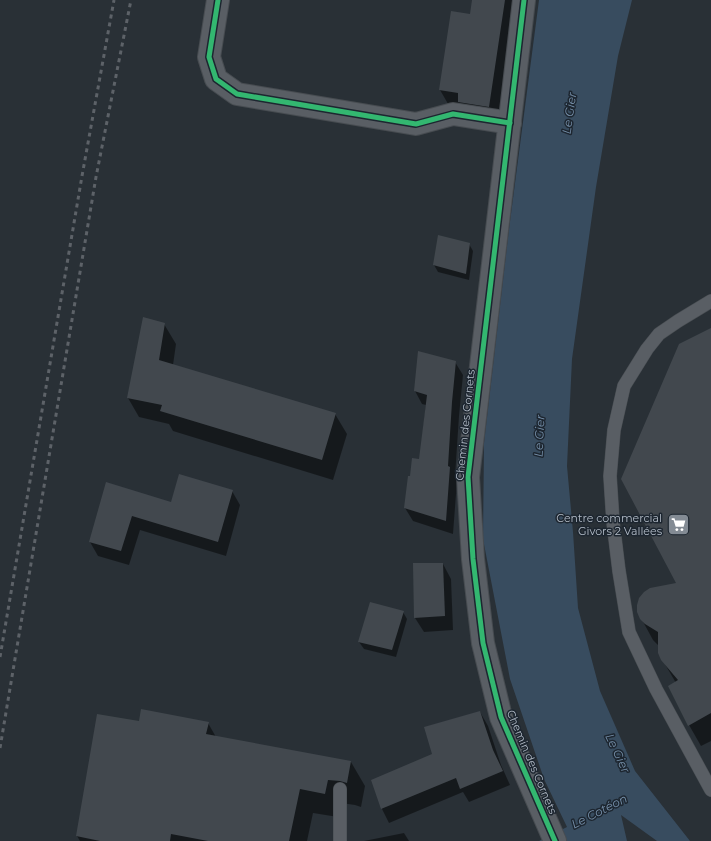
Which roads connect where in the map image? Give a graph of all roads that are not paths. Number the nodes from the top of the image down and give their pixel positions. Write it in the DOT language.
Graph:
graph roads {
  1 [pos="218,0"];
  2 [pos="524,0"];
  3 [pos="510,123"];
  4 [pos="711,301"];
  5 [pos="340,789"];
  6 [pos="711,790"];
  7 [pos="552,834"];
  8 [pos="340,841"];
  1 -- 3 [label="street"];
  2 -- 3 [label="street, Chemin des Cornets"];
  3 -- 7 [label="street, Chemin des Cornets"];
  4 -- 6 [label="lane"];
  5 -- 8 [label="lane"];
}
